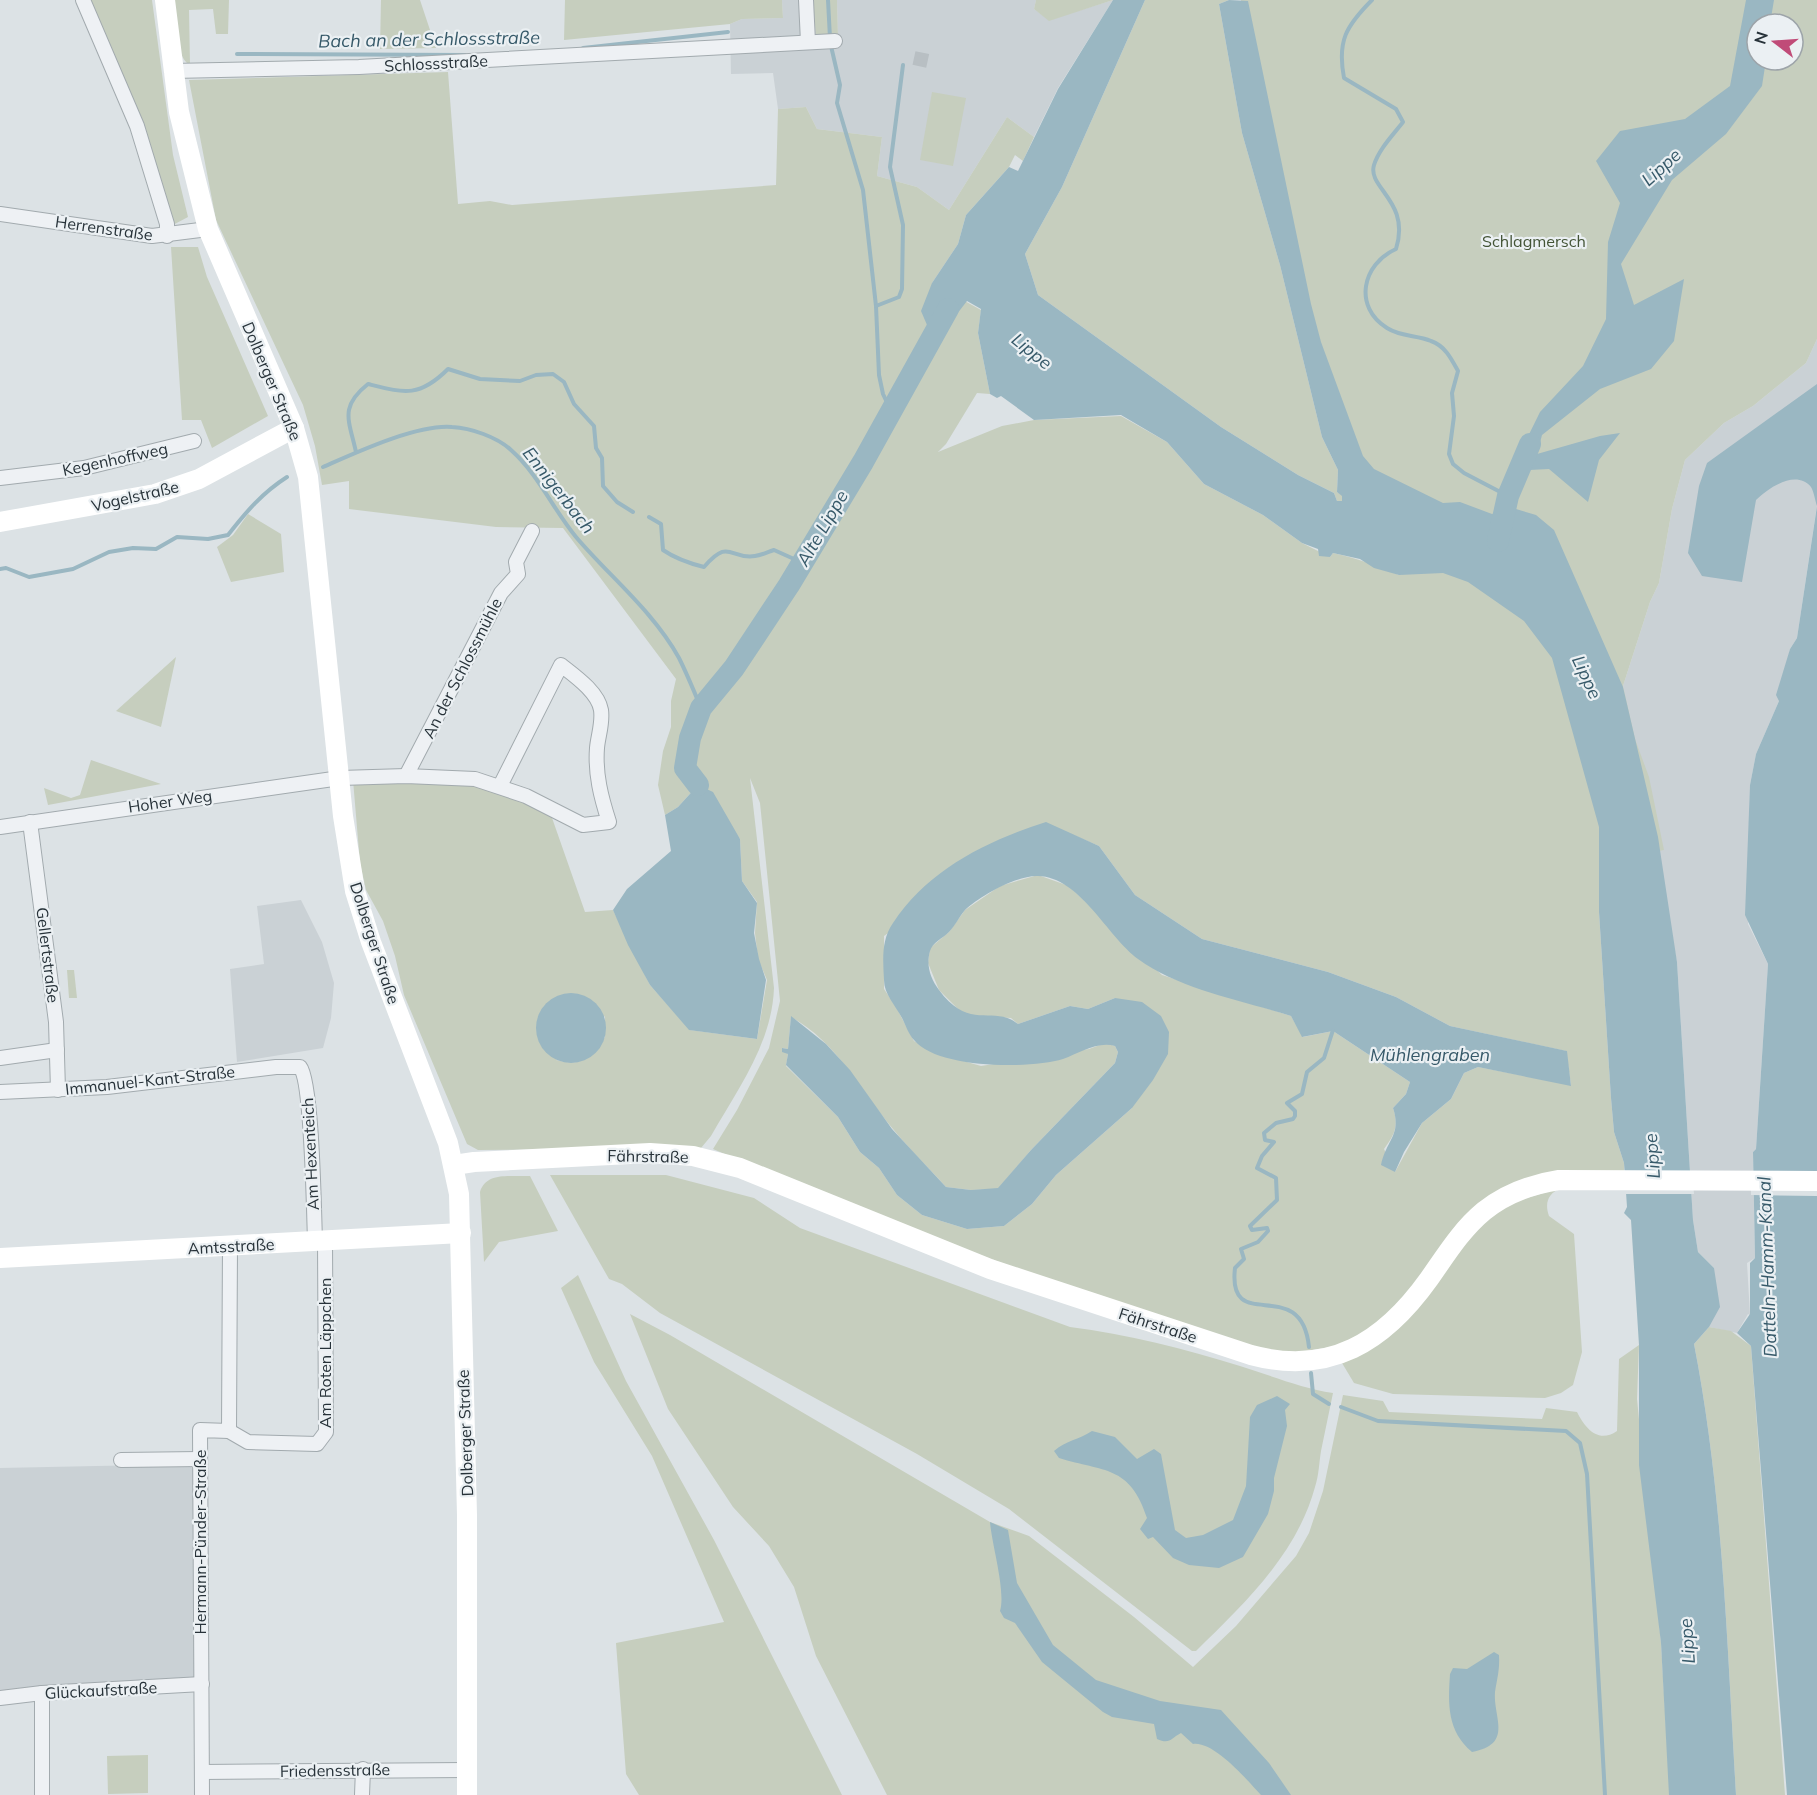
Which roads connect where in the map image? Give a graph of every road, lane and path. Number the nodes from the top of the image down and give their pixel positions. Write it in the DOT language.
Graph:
graph roads {
  1 [pos="83,0"];
  2 [pos="165,0"];
  3 [pos="806,0"];
  4 [pos="829,41"];
  5 [pos="808,42"];
  6 [pos="172,71"];
  7 [pos="0,214"];
  8 [pos="208,230"];
  9 [pos="167,236"];
  10 [pos="294,428"];
  11 [pos="194,441"];
  12 [pos="0,478"];
  13 [pos="0,522"];
  14 [pos="532,531"];
  15 [pos="406,776"];
  16 [pos="340,778"];
  17 [pos="500,786"];
  18 [pos="30,822"];
  19 [pos="0,827"];
  20 [pos="57,1050"];
  21 [pos="0,1058"];
  22 [pos="300,1067"];
  23 [pos="58,1089"];
  24 [pos="0,1092"];
  25 [pos="454,1165"];
  26 [pos="1817,1181"];
  27 [pos="461,1233"];
  28 [pos="320,1240"];
  29 [pos="230,1246"];
  30 [pos="0,1258"];
  31 [pos="230,1431"];
  32 [pos="199,1459"];
  33 [pos="121,1460"];
  34 [pos="202,1684"];
  35 [pos="42,1693"];
  36 [pos="0,1698"];
  37 [pos="363,1769"];
  38 [pos="467,1770"];
  39 [pos="202,1772"];
  40 [pos="42,1795"];
  41 [pos="202,1795"];
  42 [pos="362,1795"];
  43 [pos="467,1795"];
  1 -- 9 [label="street"];
  2 -- 6 [label="main road, Dolberger Straße"];
  3 -- 5 [label="street"];
  4 -- 5 [label="street, Schlossstraße"];
  5 -- 6 [label="street, Schlossstraße"];
  6 -- 8 [label="main road, Dolberger Straße"];
  7 -- 9 [label="street, Herrenstraße"];
  8 -- 9 [label="street, Herrenstraße"];
  8 -- 10 [label="main road, Dolberger Straße"];
  10 -- 13 [label="main road, Vogelstraße"];
  10 -- 16 [label="main road, Dolberger Straße"];
  11 -- 12 [label="street, Kegenhoffweg"];
  14 -- 15 [label="street, An der Schlossmühle"];
  15 -- 16 [label="street"];
  15 -- 17 [label="street"];
  16 -- 18 [label="street, Hoher Weg"];
  16 -- 25 [label="main road, Dolberger Straße"];
  17 -- 17 [label="street"];
  18 -- 19 [label="street, Hoher Weg"];
  18 -- 20 [label="street, Gellertstraße"];
  20 -- 21 [label="street"];
  20 -- 23 [label="street, Gellertstraße"];
  22 -- 23 [label="street, Immanuel-Kant-Straße"];
  22 -- 28 [label="street, Am Hexenteich"];
  23 -- 24 [label="street, Immanuel-Kant-Straße"];
  25 -- 26 [label="main road, Fährstraße"];
  25 -- 27 [label="main road, Dolberger Straße"];
  27 -- 28 [label="main road, Amtsstraße"];
  27 -- 38 [label="main road, Dolberger Straße"];
  28 -- 29 [label="main road, Amtsstraße"];
  28 -- 31 [label="street, Am Roten Läppchen"];
  29 -- 30 [label="main road, Amtsstraße"];
  29 -- 31 [label="street"];
  31 -- 32 [label="street, Hermann-Pünder-Straße"];
  32 -- 33 [label="street"];
  32 -- 34 [label="street, Hermann-Pünder-Straße"];
  34 -- 35 [label="street, Glückaufstraße"];
  34 -- 39 [label="street, Hermann-Pünder-Straße"];
  35 -- 36 [label="street, Glückaufstraße"];
  35 -- 40 [label="street"];
  37 -- 38 [label="street, Friedensstraße"];
  37 -- 39 [label="street, Friedensstraße"];
  37 -- 42 [label="street"];
  38 -- 43 [label="main road, Dolberger Straße"];
  39 -- 41 [label="street, Hermann-Pünder-Straße"];
}
